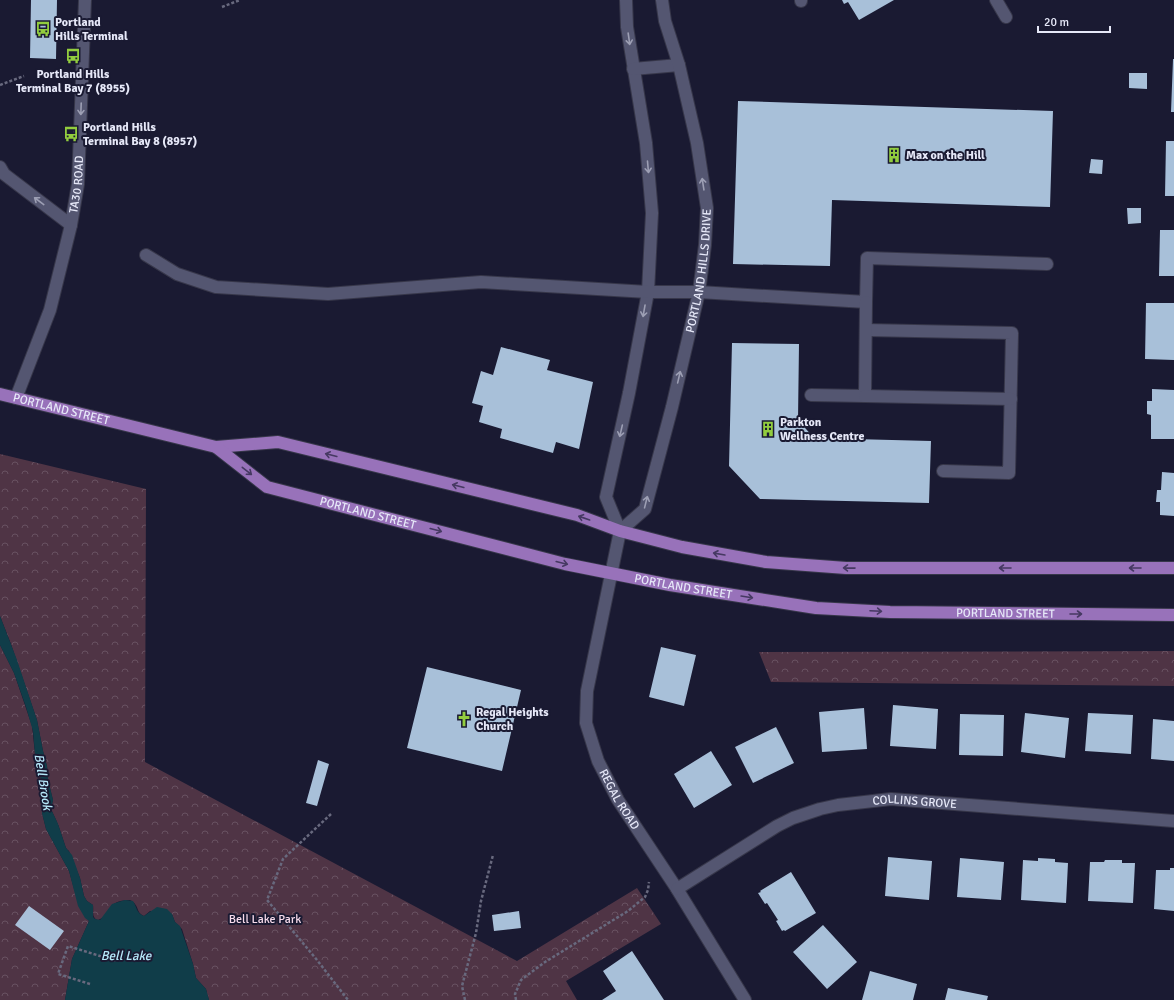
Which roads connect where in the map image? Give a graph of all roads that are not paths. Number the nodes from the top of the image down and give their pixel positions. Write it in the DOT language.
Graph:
graph roads {
  1 [pos="85,0"];
  2 [pos="626,0"];
  3 [pos="662,0"];
  4 [pos="996,0"];
  5 [pos="1006,17"];
  6 [pos="679,65"];
  7 [pos="633,69"];
  8 [pos="0,167"];
  9 [pos="70,225"];
  10 [pos="146,255"];
  11 [pos="1046,264"];
  12 [pos="648,292"];
  13 [pos="699,292"];
  14 [pos="866,302"];
  15 [pos="866,330"];
  16 [pos="0,394"];
  17 [pos="811,395"];
  18 [pos="865,396"];
  19 [pos="16,398"];
  20 [pos="1011,399"];
  21 [pos="216,447"];
  22 [pos="943,471"];
  23 [pos="620,530"];
  24 [pos="1174,568"];
  25 [pos="612,573"];
  26 [pos="1174,615"];
  27 [pos="1174,821"];
  28 [pos="677,889"];
  29 [pos="745,1000"];
  1 -- 9 [label="street, TA30 ROAD, one-way"];
  2 -- 7 [label="street, one-way"];
  3 -- 6 [label="street, PORTLAND HILLS DRIVE"];
  4 -- 5 [label="street"];
  6 -- 7 [label="street"];
  13 -- 6 [label="street, PORTLAND HILLS DRIVE, one-way"];
  7 -- 12 [label="street, one-way"];
  9 -- 8 [label="street, TA30 ROAD, one-way"];
  9 -- 19 [label="street, TA30 ROAD"];
  10 -- 12 [label="street"];
  11 -- 14 [label="street"];
  12 -- 13 [label="street"];
  12 -- 23 [label="street, one-way"];
  13 -- 14 [label="street"];
  23 -- 13 [label="street, PORTLAND HILLS DRIVE, one-way"];
  14 -- 15 [label="street"];
  15 -- 18 [label="street"];
  15 -- 20 [label="street"];
  16 -- 19 [label="main road, PORTLAND STREET"];
  17 -- 18 [label="street"];
  18 -- 20 [label="street"];
  19 -- 21 [label="main road, PORTLAND STREET"];
  20 -- 22 [label="street"];
  23 -- 21 [label="main road, PORTLAND STREET, one-way"];
  21 -- 25 [label="main road, PORTLAND STREET, one-way"];
  24 -- 23 [label="main road, PORTLAND STREET, one-way"];
  23 -- 25 [label="street"];
  25 -- 26 [label="main road, PORTLAND STREET, one-way"];
  25 -- 28 [label="street, REGAL ROAD"];
  27 -- 28 [label="street, COLLINS GROVE"];
  28 -- 29 [label="street, REGAL ROAD"];
}
